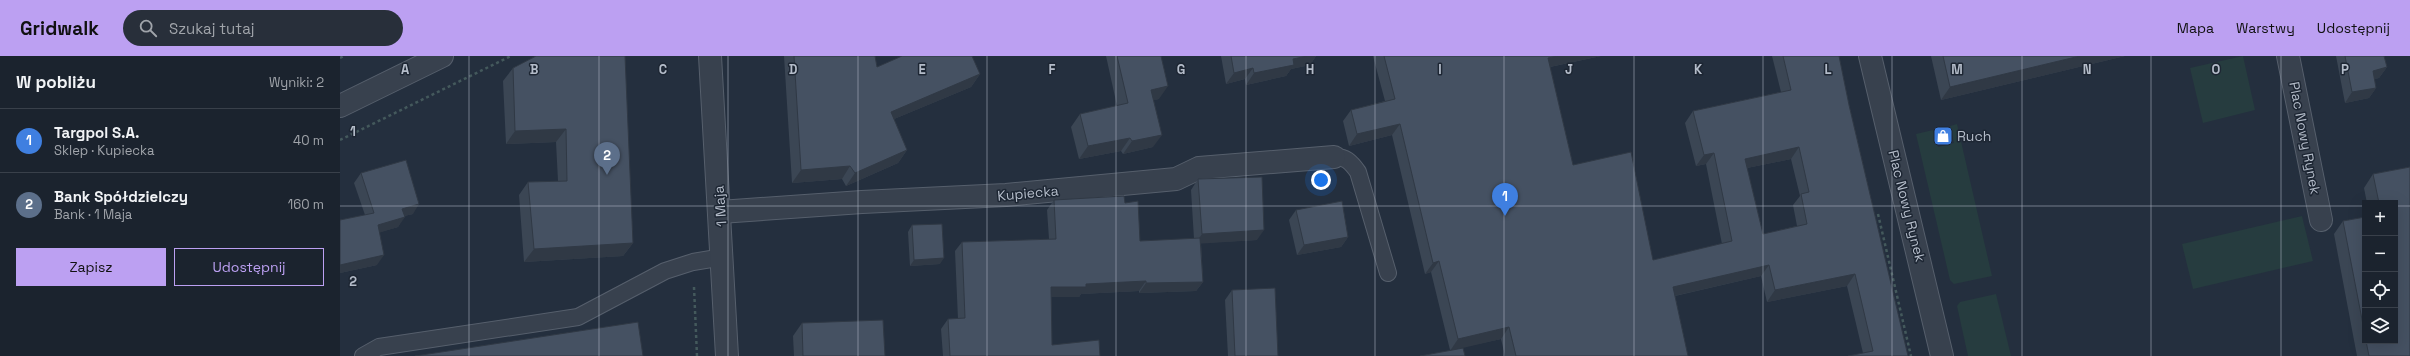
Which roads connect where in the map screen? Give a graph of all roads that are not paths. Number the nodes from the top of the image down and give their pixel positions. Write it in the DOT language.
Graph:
graph roads {
  1 [pos="442,56"];
  2 [pos="710,56"];
  3 [pos="1870,56"];
  4 [pos="2288,56"];
  5 [pos="340,106"];
  6 [pos="1334,157"];
  7 [pos="720,212"];
  8 [pos="2321,220"];
  9 [pos="723,257"];
  10 [pos="1388,273"];
  11 [pos="363,356"];
  12 [pos="727,356"];
  13 [pos="1942,356"];
  1 -- 5 [label="street"];
  2 -- 7 [label="street, 1 Maja"];
  3 -- 13 [label="street, Plac Nowy Rynek"];
  4 -- 8 [label="street, Plac Nowy Rynek"];
  6 -- 7 [label="street, Kupiecka"];
  6 -- 10 [label="lane"];
  7 -- 9 [label="street, 1 Maja"];
  9 -- 11 [label="lane"];
  9 -- 12 [label="street, 1 Maja"];
}
